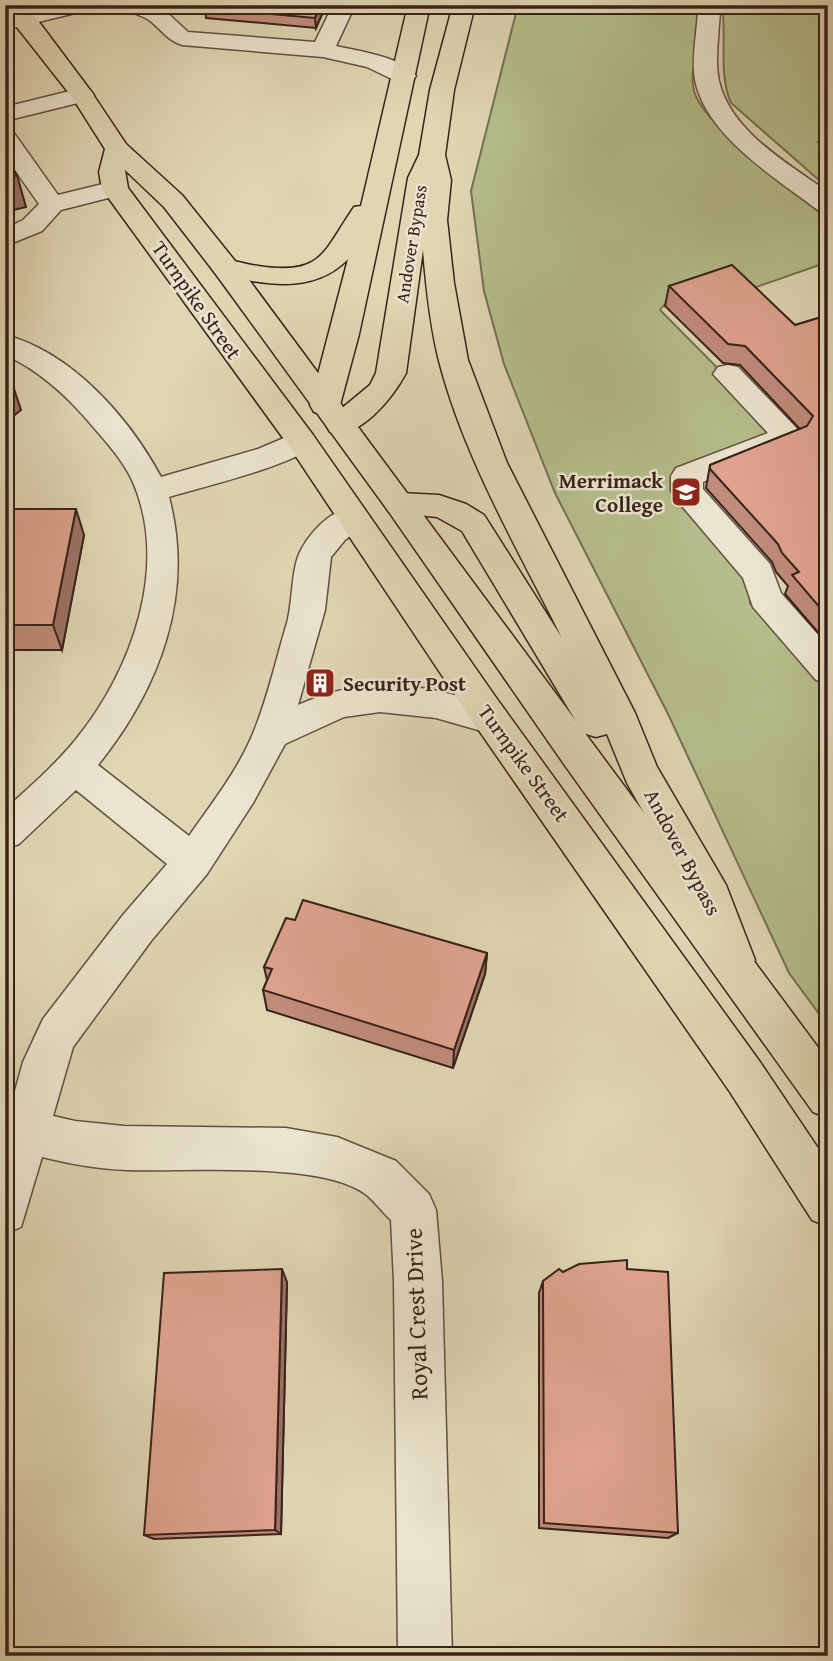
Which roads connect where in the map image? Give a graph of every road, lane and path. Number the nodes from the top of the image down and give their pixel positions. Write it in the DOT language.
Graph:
graph roads {
  1 [pos="80,5"];
  2 [pos="134,5"];
  3 [pos="344,5"];
  4 [pos="419,5"];
  5 [pos="464,5"];
  6 [pos="709,5"];
  7 [pos="14,16"];
  8 [pos="323,50"];
  9 [pos="404,76"];
  10 [pos="82,95"];
  11 [pos="5,114"];
  12 [pos="5,138"];
  13 [pos="117,149"];
  14 [pos="432,155"];
  15 [pos="116,189"];
  16 [pos="377,190"];
  17 [pos="52,204"];
  18 [pos="828,205"];
  19 [pos="5,238"];
  20 [pos="225,267"];
  21 [pos="5,344"];
  22 [pos="728,374"];
  23 [pos="333,415"];
  24 [pos="302,442"];
  25 [pos="152,491"];
  26 [pos="400,504"];
  27 [pos="352,518"];
  28 [pos="828,670"];
  29 [pos="492,720"];
  30 [pos="272,734"];
  31 [pos="74,768"];
  32 [pos="640,772"];
  33 [pos="5,832"];
  34 [pos="193,862"];
  35 [pos="738,972"];
  36 [pos="828,1097"];
  37 [pos="26,1131"];
  38 [pos="828,1204"];
  39 [pos="5,1211"];
  40 [pos="425,1656"];
  1 -- 7 [label="street"];
  2 -- 8 [label="street"];
  3 -- 8 [label="street"];
  4 -- 9 [label="main road, Andover Bypass"];
  5 -- 14 [label="main road, Andover Bypass"];
  6 -- 18 [label="street"];
  7 -- 10 [label="main road, Turnpike Street"];
  8 -- 9 [label="street"];
  9 -- 16 [label="main road, Andover Bypass"];
  10 -- 11 [label="street"];
  10 -- 13 [label="main road, Turnpike Street"];
  12 -- 17 [label="street"];
  13 -- 15 [label="main road"];
  13 -- 20 [label="main road, Turnpike Street"];
  14 -- 23 [label="main road, Andover Bypass"];
  14 -- 32 [label="main road"];
  15 -- 17 [label="street"];
  15 -- 24 [label="main road, Turnpike Street"];
  16 -- 20 [label="main road"];
  16 -- 23 [label="main road, Andover Bypass"];
  17 -- 19 [label="street"];
  20 -- 23 [label="main road, Turnpike Street"];
  21 -- 25 [label="street"];
  22 -- 28 [label="street"];
  23 -- 24 [label="main road"];
  23 -- 26 [label="main road, Turnpike Street"];
  24 -- 25 [label="street"];
  24 -- 27 [label="main road, Turnpike Street"];
  25 -- 31 [label="street"];
  26 -- 27 [label="main road"];
  26 -- 32 [label="main road"];
  26 -- 35 [label="main road, Turnpike Street"];
  27 -- 29 [label="main road, Turnpike Street"];
  27 -- 30 [label="street"];
  29 -- 30 [label="street"];
  29 -- 38 [label="main road, Turnpike Street"];
  30 -- 34 [label="street"];
  31 -- 33 [label="street"];
  31 -- 34 [label="street"];
  32 -- 35 [label="main road, Andover Bypass"];
  34 -- 37 [label="street"];
  35 -- 36 [label="main road, Turnpike Street"];
  37 -- 39 [label="street"];
  37 -- 40 [label="street, Royal Crest Drive"];
}
